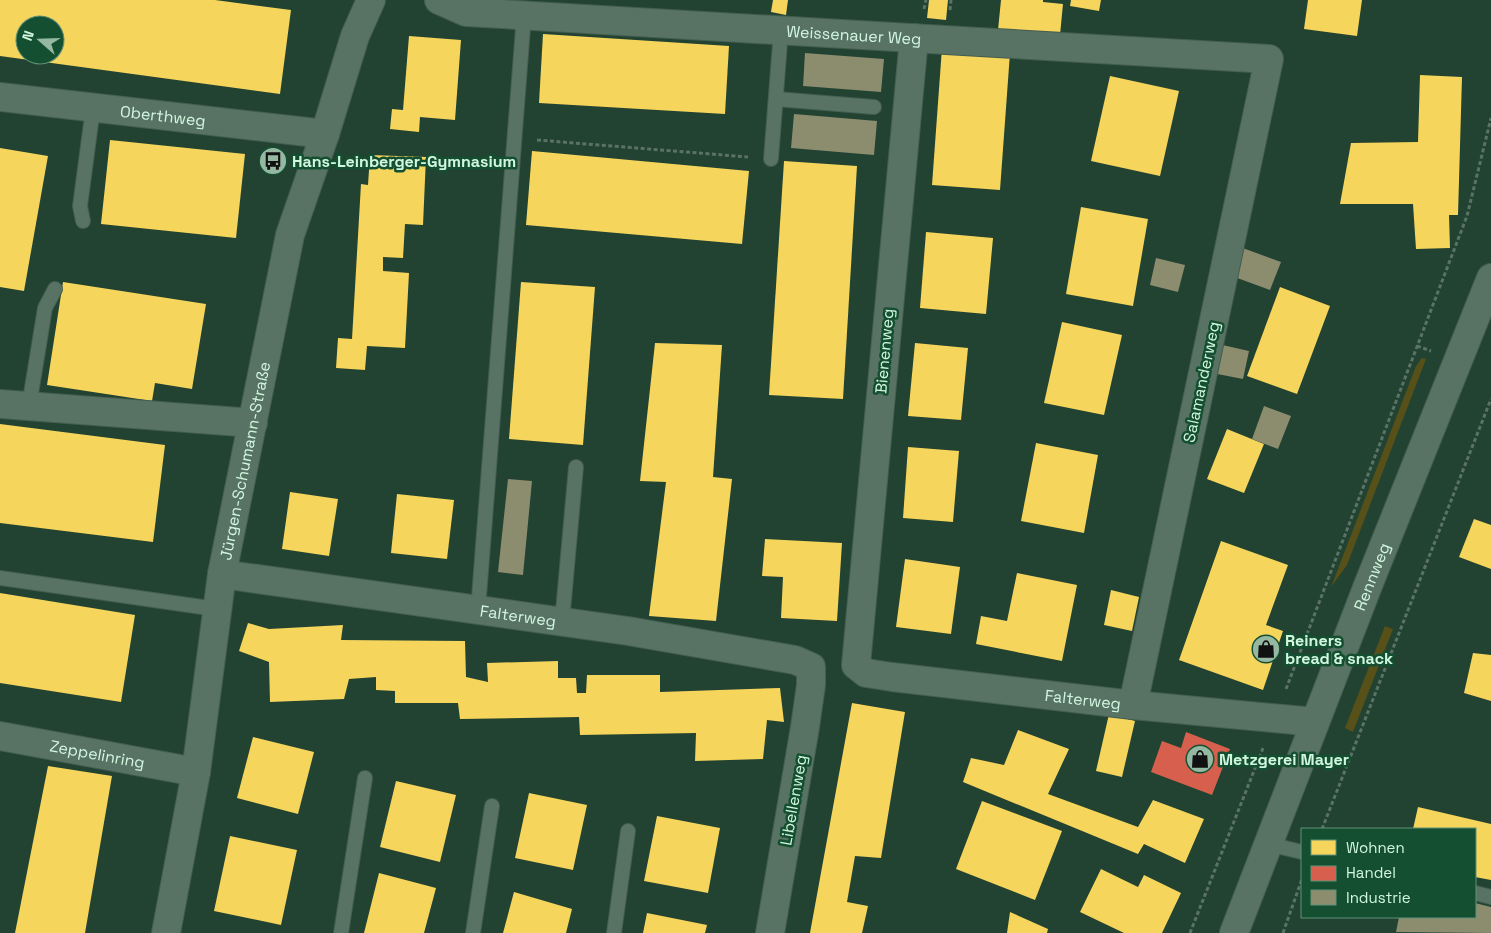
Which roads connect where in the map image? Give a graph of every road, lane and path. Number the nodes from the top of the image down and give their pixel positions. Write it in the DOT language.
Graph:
graph roads {
  1 [pos="371,0"];
  2 [pos="439,0"];
  3 [pos="524,15"];
  4 [pos="781,30"];
  5 [pos="914,38"];
  6 [pos="1269,59"];
  7 [pos="0,97"];
  8 [pos="776,99"];
  9 [pos="874,107"];
  10 [pos="93,108"];
  11 [pos="1491,118"];
  12 [pos="325,134"];
  13 [pos="515,138"];
  14 [pos="771,159"];
  15 [pos="84,221"];
  16 [pos="1491,278"];
  17 [pos="55,289"];
  18 [pos="1491,399"];
  19 [pos="0,404"];
  20 [pos="29,406"];
  21 [pos="253,423"];
  22 [pos="576,467"];
  23 [pos="222,574"];
  24 [pos="0,578"];
  25 [pos="216,609"];
  26 [pos="478,610"];
  27 [pos="562,622"];
  28 [pos="856,665"];
  29 [pos="811,667"];
  30 [pos="1133,705"];
  31 [pos="1275,718"];
  32 [pos="1315,722"];
  33 [pos="0,736"];
  34 [pos="196,772"];
  35 [pos="365,778"];
  36 [pos="492,806"];
  37 [pos="1322,828"];
  38 [pos="628,831"];
  39 [pos="1268,844"];
  40 [pos="1301,852"];
  41 [pos="1301,882"];
  42 [pos="1476,893"];
  43 [pos="1491,897"];
  44 [pos="166,933"];
  45 [pos="341,933"];
  46 [pos="473,933"];
  47 [pos="614,933"];
  48 [pos="770,933"];
  49 [pos="1190,933"];
  50 [pos="1234,933"];
  51 [pos="1283,933"];
  1 -- 12 [label="street, Jürgen-Schumann-Straße"];
  2 -- 3 [label="street, Weissenauer Weg"];
  3 -- 4 [label="street, Weissenauer Weg"];
  3 -- 13 [label="lane"];
  4 -- 5 [label="street, Weissenauer Weg"];
  4 -- 8 [label="lane"];
  5 -- 6 [label="street, Weissenauer Weg"];
  5 -- 28 [label="street, Bienenweg"];
  6 -- 30 [label="street, Salamanderweg"];
  7 -- 10 [label="street, Oberthweg"];
  8 -- 9 [label="lane"];
  8 -- 14 [label="lane"];
  10 -- 12 [label="street, Oberthweg"];
  10 -- 15 [label="lane"];
  11 -- 31 [label="path"];
  12 -- 21 [label="street, Jürgen-Schumann-Straße"];
  13 -- 14 [label="path"];
  13 -- 26 [label="lane"];
  16 -- 32 [label="street, Rennweg"];
  17 -- 20 [label="lane"];
  18 -- 37 [label="path"];
  19 -- 20 [label="street"];
  20 -- 21 [label="street"];
  21 -- 23 [label="street, Jürgen-Schumann-Straße"];
  22 -- 27 [label="lane"];
  23 -- 25 [label="street, Jürgen-Schumann-Straße"];
  23 -- 26 [label="street, Falterweg"];
  24 -- 25 [label="lane"];
  25 -- 34 [label="street, Jürgen-Schumann-Straße"];
  26 -- 27 [label="street, Falterweg"];
  27 -- 29 [label="street, Falterweg"];
  28 -- 30 [label="street, Falterweg"];
  29 -- 48 [label="street, Libellenweg"];
  30 -- 31 [label="street, Falterweg"];
  31 -- 32 [label="street, Falterweg"];
  31 -- 49 [label="path"];
  32 -- 39 [label="street, Rennweg"];
  33 -- 34 [label="street, Zeppelinring"];
  34 -- 44 [label="street, Jürgen-Schumann-Straße"];
  35 -- 45 [label="lane"];
  36 -- 46 [label="lane"];
  38 -- 47 [label="lane"];
  39 -- 40 [label="lane"];
  39 -- 50 [label="street, Rennweg"];
  41 -- 51 [label="path"];
  42 -- 43 [label="lane"];
}
